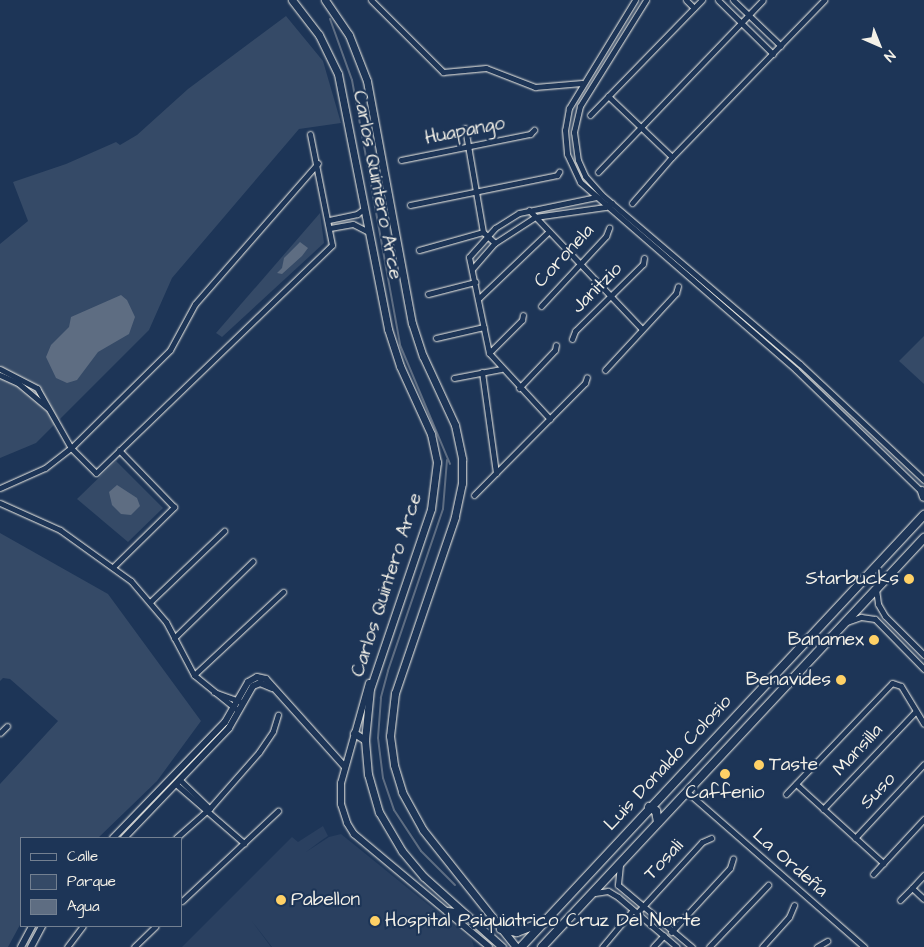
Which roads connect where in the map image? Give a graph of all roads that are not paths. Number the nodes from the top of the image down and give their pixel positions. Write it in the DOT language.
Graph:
graph roads {
  1 [pos="292,0"];
  2 [pos="325,0"];
  3 [pos="371,0"];
  4 [pos="634,0"];
  5 [pos="646,0"];
  6 [pos="686,0"];
  7 [pos="702,0"];
  8 [pos="718,0"];
  9 [pos="733,0"];
  10 [pos="763,0"];
  11 [pos="824,0"];
  12 [pos="694,8"];
  13 [pos="749,15"];
  14 [pos="741,23"];
  15 [pos="781,46"];
  16 [pos="774,54"];
  17 [pos="582,83"];
  18 [pos="608,96"];
  19 [pos="590,115"];
  20 [pos="640,127"];
  21 [pos="465,128"];
  22 [pos="534,130"];
  23 [pos="310,134"];
  24 [pos="468,146"];
  25 [pos="672,157"];
  26 [pos="401,160"];
  27 [pos="318,163"];
  28 [pos="559,172"];
  29 [pos="598,172"];
  30 [pos="476,190"];
  31 [pos="602,194"];
  32 [pos="594,197"];
  33 [pos="612,203"];
  34 [pos="632,203"];
  35 [pos="410,205"];
  36 [pos="605,207"];
  37 [pos="365,208"];
  38 [pos="529,210"];
  39 [pos="346,217"];
  40 [pos="535,217"];
  41 [pos="329,220"];
  42 [pos="347,224"];
  43 [pos="330,228"];
  44 [pos="609,228"];
  45 [pos="483,232"];
  46 [pos="548,232"];
  47 [pos="370,233"];
  48 [pos="488,237"];
  49 [pos="495,243"];
  50 [pos="418,250"];
  51 [pos="644,258"];
  52 [pos="579,264"];
  53 [pos="472,269"];
  54 [pos="475,282"];
  55 [pos="678,286"];
  56 [pos="428,294"];
  57 [pos="610,297"];
  58 [pos="723,297"];
  59 [pos="478,299"];
  60 [pos="718,303"];
  61 [pos="541,306"];
  62 [pos="523,315"];
  63 [pos="484,327"];
  64 [pos="642,329"];
  65 [pos="436,338"];
  66 [pos="572,339"];
  67 [pos="556,345"];
  68 [pos="489,353"];
  69 [pos="800,364"];
  70 [pos="0,369"];
  71 [pos="501,369"];
  72 [pos="605,370"];
  73 [pos="796,370"];
  74 [pos="482,372"];
  75 [pos="0,375"];
  76 [pos="587,376"];
  77 [pos="454,378"];
  78 [pos="520,388"];
  79 [pos="49,408"];
  80 [pos="550,419"];
  81 [pos="870,429"];
  82 [pos="863,435"];
  83 [pos="71,448"];
  84 [pos="119,450"];
  85 [pos="496,473"];
  86 [pos="924,480"];
  87 [pos="0,488"];
  88 [pos="923,494"];
  89 [pos="474,495"];
  90 [pos="0,503"];
  91 [pos="924,515"];
  92 [pos="224,531"];
  93 [pos="924,538"];
  94 [pos="253,561"];
  95 [pos="113,567"];
  96 [pos="876,589"];
  97 [pos="283,592"];
  98 [pos="150,602"];
  99 [pos="844,623"];
  100 [pos="174,638"];
  101 [pos="794,651"];
  102 [pos="923,653"];
  103 [pos="915,657"];
  104 [pos="924,669"];
  105 [pos="374,672"];
  106 [pos="194,675"];
  107 [pos="792,677"];
  108 [pos="274,690"];
  109 [pos="213,692"];
  110 [pos="241,702"];
  111 [pos="237,710"];
  112 [pos="915,712"];
  113 [pos="278,715"];
  114 [pos="924,724"];
  115 [pos="7,726"];
  116 [pos="354,732"];
  117 [pos="0,734"];
  118 [pos="364,740"];
  119 [pos="186,764"];
  120 [pos="924,764"];
  121 [pos="345,767"];
  122 [pos="192,769"];
  123 [pos="179,783"];
  124 [pos="796,784"];
  125 [pos="686,792"];
  126 [pos="786,794"];
  127 [pos="162,795"];
  128 [pos="210,808"];
  129 [pos="649,808"];
  130 [pos="823,809"];
  131 [pos="278,811"];
  132 [pos="205,812"];
  133 [pos="212,814"];
  134 [pos="924,819"];
  135 [pos="658,822"];
  136 [pos="114,837"];
  137 [pos="125,837"];
  138 [pos="177,837"];
  139 [pos="712,838"];
  140 [pos="855,838"];
  141 [pos="244,843"];
  142 [pos="733,858"];
  143 [pos="621,860"];
  144 [pos="882,863"];
  145 [pos="873,874"];
  146 [pos="924,875"];
  147 [pos="768,885"];
  148 [pos="912,888"];
  149 [pos="592,894"];
  150 [pos="900,900"];
  151 [pos="924,900"];
  152 [pos="182,901"];
  153 [pos="794,905"];
  154 [pos="642,907"];
  155 [pos="447,911"];
  156 [pos="635,911"];
  157 [pos="465,913"];
  158 [pos="544,921"];
  159 [pos="31,927"];
  160 [pos="41,927"];
  161 [pos="82,927"];
  162 [pos="155,927"];
  163 [pos="502,929"];
  164 [pos="671,932"];
  165 [pos="664,935"];
  166 [pos="25,939"];
  167 [pos="827,941"];
  168 [pos="31,945"];
  169 [pos="21,947"];
  170 [pos="67,947"];
  171 [pos="134,947"];
  172 [pos="489,947"];
  173 [pos="502,947"];
  174 [pos="516,947"];
  175 [pos="520,947"];
  176 [pos="543,947"];
  177 [pos="602,947"];
  178 [pos="653,947"];
  179 [pos="677,947"];
  180 [pos="692,947"];
  181 [pos="709,947"];
  182 [pos="762,947"];
  183 [pos="817,947"];
  184 [pos="864,947"];
  1 -- 37 [label="main road, Carlos Quintero Arce"];
  2 -- 163 [label="main road, Carlos Quintero Arce"];
  3 -- 17 [label="street"];
  4 -- 17 [label="street"];
  5 -- 31 [label="street"];
  6 -- 12 [label="street"];
  7 -- 12 [label="street"];
  8 -- 14 [label="street"];
  9 -- 13 [label="street"];
  10 -- 13 [label="street"];
  11 -- 15 [label="street"];
  12 -- 18 [label="street"];
  13 -- 14 [label="street"];
  13 -- 15 [label="street"];
  14 -- 16 [label="street"];
  14 -- 20 [label="street"];
  15 -- 16 [label="street"];
  16 -- 25 [label="street"];
  17 -- 32 [label="street"];
  18 -- 19 [label="street"];
  18 -- 20 [label="street"];
  20 -- 25 [label="street"];
  20 -- 29 [label="street"];
  21 -- 24 [label="street"];
  22 -- 24 [label="street, Huapango"];
  23 -- 27 [label="street"];
  24 -- 26 [label="street, Huapango"];
  24 -- 30 [label="street"];
  25 -- 34 [label="street"];
  27 -- 41 [label="street"];
  27 -- 83 [label="street"];
  28 -- 30 [label="street"];
  30 -- 35 [label="street"];
  30 -- 45 [label="street"];
  31 -- 32 [label="street"];
  31 -- 33 [label="street"];
  32 -- 36 [label="street"];
  32 -- 38 [label="street"];
  33 -- 36 [label="street"];
  33 -- 58 [label="street"];
  36 -- 40 [label="street"];
  36 -- 60 [label="street"];
  37 -- 39 [label="street"];
  37 -- 47 [label="main road, Carlos Quintero Arce"];
  38 -- 40 [label="street"];
  38 -- 48 [label="street"];
  39 -- 41 [label="street"];
  39 -- 42 [label="street"];
  40 -- 46 [label="street"];
  40 -- 49 [label="street"];
  41 -- 43 [label="street"];
  42 -- 43 [label="street"];
  42 -- 47 [label="street"];
  43 -- 84 [label="street"];
  44 -- 52 [label="street, Coronela"];
  45 -- 48 [label="street"];
  45 -- 50 [label="street"];
  46 -- 52 [label="street"];
  46 -- 59 [label="street"];
  47 -- 105 [label="main road, Carlos Quintero Arce"];
  48 -- 49 [label="street"];
  48 -- 53 [label="street"];
  49 -- 53 [label="street"];
  51 -- 57 [label="street, Janitzio"];
  52 -- 57 [label="street"];
  52 -- 61 [label="street, Coronela"];
  53 -- 54 [label="street"];
  54 -- 56 [label="street"];
  54 -- 59 [label="street"];
  55 -- 64 [label="street"];
  57 -- 64 [label="street"];
  57 -- 66 [label="street, Janitzio"];
  58 -- 60 [label="street"];
  58 -- 69 [label="street"];
  59 -- 63 [label="street"];
  60 -- 73 [label="street"];
  62 -- 68 [label="street"];
  63 -- 65 [label="street"];
  63 -- 68 [label="street"];
  64 -- 72 [label="street"];
  67 -- 78 [label="street"];
  68 -- 71 [label="street"];
  69 -- 73 [label="street"];
  69 -- 81 [label="street"];
  70 -- 79 [label="street"];
  71 -- 74 [label="street"];
  71 -- 78 [label="street"];
  73 -- 82 [label="street"];
  74 -- 77 [label="street"];
  74 -- 85 [label="street"];
  75 -- 79 [label="street"];
  76 -- 80 [label="street"];
  78 -- 80 [label="street"];
  79 -- 83 [label="street"];
  80 -- 85 [label="street"];
  81 -- 82 [label="street"];
  81 -- 86 [label="street"];
  82 -- 88 [label="street"];
  83 -- 84 [label="street"];
  83 -- 87 [label="street"];
  84 -- 95 [label="street"];
  85 -- 89 [label="street"];
  90 -- 95 [label="street"];
  91 -- 101 [label="main road, Luis Donaldo Colosio"];
  92 -- 98 [label="street"];
  93 -- 96 [label="main road, Luis Donaldo Colosio"];
  94 -- 100 [label="street"];
  95 -- 98 [label="street"];
  96 -- 99 [label="main road, Luis Donaldo Colosio"];
  96 -- 102 [label="street"];
  97 -- 106 [label="street"];
  98 -- 100 [label="street"];
  99 -- 103 [label="street"];
  99 -- 107 [label="main road, Luis Donaldo Colosio"];
  100 -- 106 [label="street"];
  101 -- 107 [label="main road"];
  101 -- 129 [label="main road, Luis Donaldo Colosio"];
  102 -- 103 [label="street"];
  103 -- 104 [label="street"];
  105 -- 116 [label="street"];
  105 -- 118 [label="main road, Carlos Quintero Arce"];
  106 -- 109 [label="street"];
  107 -- 125 [label="main road, Luis Donaldo Colosio"];
  108 -- 110 [label="street"];
  108 -- 110 [label="street"];
  108 -- 121 [label="street"];
  109 -- 110 [label="street"];
  109 -- 111 [label="street"];
  110 -- 111 [label="street"];
  111 -- 119 [label="street"];
  111 -- 122 [label="street"];
  112 -- 114 [label="street"];
  112 -- 124 [label="street"];
  112 -- 130 [label="street, Mansilla"];
  113 -- 128 [label="street"];
  115 -- 117 [label="street"];
  116 -- 118 [label="main road"];
  116 -- 121 [label="street"];
  118 -- 157 [label="main road, Carlos Quintero Arce"];
  119 -- 122 [label="street"];
  119 -- 127 [label="street"];
  120 -- 140 [label="street, Suso"];
  121 -- 155 [label="street"];
  122 -- 123 [label="street"];
  123 -- 127 [label="street"];
  123 -- 128 [label="street"];
  123 -- 132 [label="street"];
  124 -- 126 [label="street"];
  124 -- 130 [label="street"];
  125 -- 135 [label="main road, Luis Donaldo Colosio"];
  125 -- 184 [label="street, La Ordeña"];
  127 -- 136 [label="street"];
  127 -- 137 [label="street"];
  128 -- 132 [label="street"];
  128 -- 133 [label="street"];
  129 -- 135 [label="main road"];
  129 -- 158 [label="main road, Luis Donaldo Colosio"];
  130 -- 140 [label="street"];
  131 -- 141 [label="street"];
  132 -- 133 [label="street"];
  132 -- 138 [label="street"];
  133 -- 141 [label="street"];
  134 -- 144 [label="street"];
  135 -- 143 [label="main road, Luis Donaldo Colosio"];
  139 -- 154 [label="street, Tosali"];
  140 -- 144 [label="street"];
  141 -- 152 [label="street"];
  142 -- 164 [label="street"];
  143 -- 149 [label="main road, Luis Donaldo Colosio"];
  143 -- 154 [label="street"];
  144 -- 145 [label="street"];
  146 -- 148 [label="street"];
  147 -- 181 [label="street"];
  148 -- 150 [label="street"];
  148 -- 151 [label="street"];
  149 -- 156 [label="street"];
  149 -- 176 [label="main road, Luis Donaldo Colosio"];
  153 -- 182 [label="street"];
  154 -- 156 [label="street, Tosali"];
  154 -- 164 [label="street"];
  155 -- 157 [label="main road"];
  155 -- 172 [label="street"];
  156 -- 165 [label="street"];
  156 -- 177 [label="street, Tosali"];
  157 -- 173 [label="main road, Carlos Quintero Arce"];
  158 -- 163 [label="main road"];
  158 -- 175 [label="main road, Luis Donaldo Colosio"];
  159 -- 166 [label="street"];
  160 -- 168 [label="street"];
  161 -- 170 [label="street"];
  162 -- 171 [label="street"];
  163 -- 174 [label="main road, Carlos Quintero Arce"];
  164 -- 180 [label="street"];
  165 -- 178 [label="street"];
  165 -- 179 [label="street"];
  166 -- 168 [label="street"];
  166 -- 169 [label="street"];
  167 -- 183 [label="street"];
}
